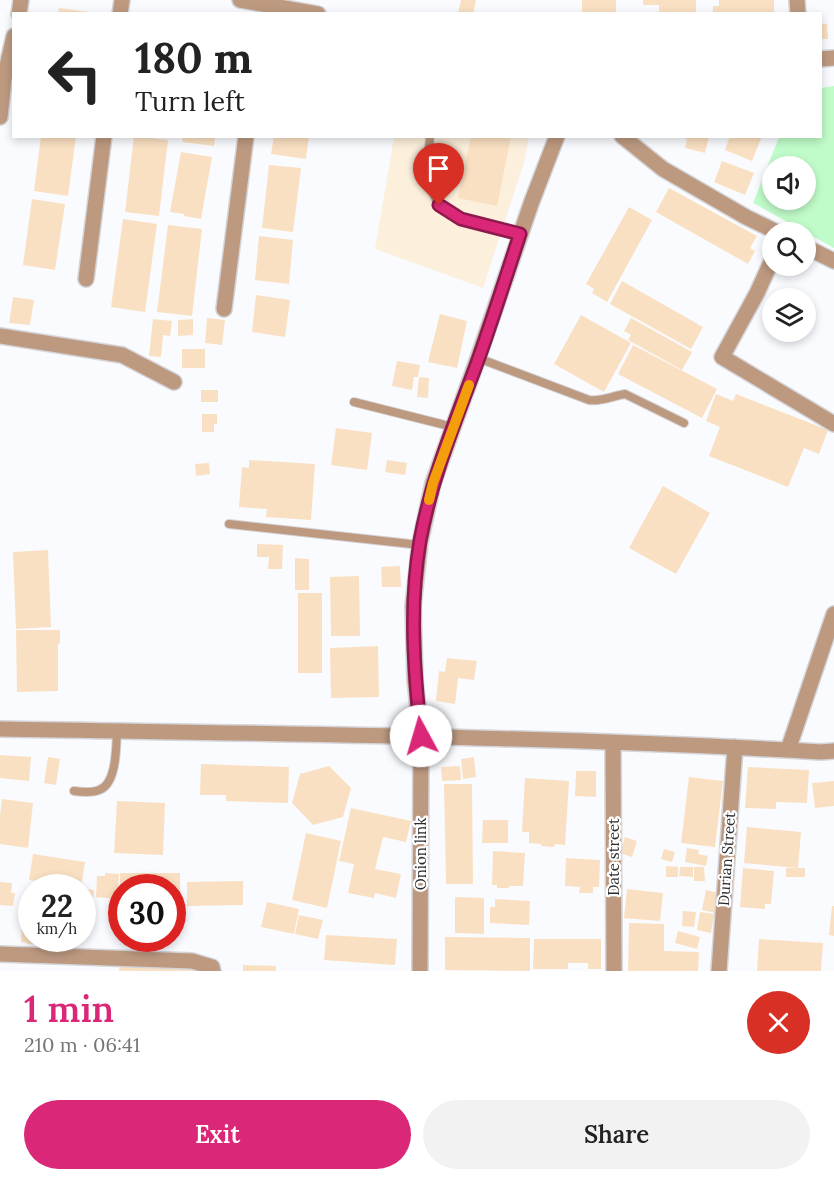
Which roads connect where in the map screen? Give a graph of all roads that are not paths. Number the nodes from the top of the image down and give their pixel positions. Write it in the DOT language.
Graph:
graph roads {
  1 [pos="240,0"];
  2 [pos="264,6"];
  3 [pos="304,12"];
  4 [pos="12,45"];
  5 [pos="0,117"];
  6 [pos="104,138"];
  7 [pos="246,138"];
  8 [pos="430,138"];
  9 [pos="556,138"];
  10 [pos="624,138"];
  11 [pos="762,225"];
  12 [pos="520,234"];
  13 [pos="816,252"];
  14 [pos="834,261"];
  15 [pos="765,276"];
  16 [pos="86,279"];
  17 [pos="224,309"];
  18 [pos="0,336"];
  19 [pos="478,358"];
  20 [pos="174,382"];
  21 [pos="354,402"];
  22 [pos="684,423"];
  23 [pos="834,424"];
  24 [pos="453,427"];
  25 [pos="229,524"];
  26 [pos="420,545"];
  27 [pos="834,614"];
  28 [pos="0,729"];
  29 [pos="117,731"];
  30 [pos="421,736"];
  31 [pos="613,743"];
  32 [pos="735,747"];
  33 [pos="788,750"];
  34 [pos="834,751"];
  35 [pos="75,791"];
  36 [pos="0,954"];
  37 [pos="22,955"];
  38 [pos="23,971"];
  39 [pos="213,971"];
  40 [pos="420,971"];
  41 [pos="614,971"];
  42 [pos="719,971"];
  1 -- 2 [label="street"];
  2 -- 3 [label="street"];
  4 -- 5 [label="street"];
  6 -- 16 [label="street"];
  7 -- 17 [label="street"];
  8 -- 12 [label="lane"];
  9 -- 12 [label="street, Onion link"];
  10 -- 11 [label="street"];
  12 -- 19 [label="street, Onion link"];
  13 -- 14 [label="street"];
  15 -- 23 [label="street"];
  18 -- 20 [label="street"];
  19 -- 22 [label="lane"];
  19 -- 24 [label="street, Onion link"];
  21 -- 24 [label="lane"];
  24 -- 26 [label="street, Onion link"];
  25 -- 26 [label="lane"];
  26 -- 30 [label="street, Onion link"];
  27 -- 33 [label="street"];
  28 -- 29 [label="street"];
  29 -- 30 [label="street"];
  29 -- 35 [label="lane"];
  30 -- 31 [label="street"];
  30 -- 40 [label="street, Onion link"];
  31 -- 32 [label="street"];
  31 -- 41 [label="street, Date street"];
  32 -- 33 [label="street"];
  32 -- 42 [label="street, Durian Street"];
  33 -- 34 [label="street"];
  36 -- 37 [label="street"];
  37 -- 38 [label="street"];
  37 -- 39 [label="street"];
}
